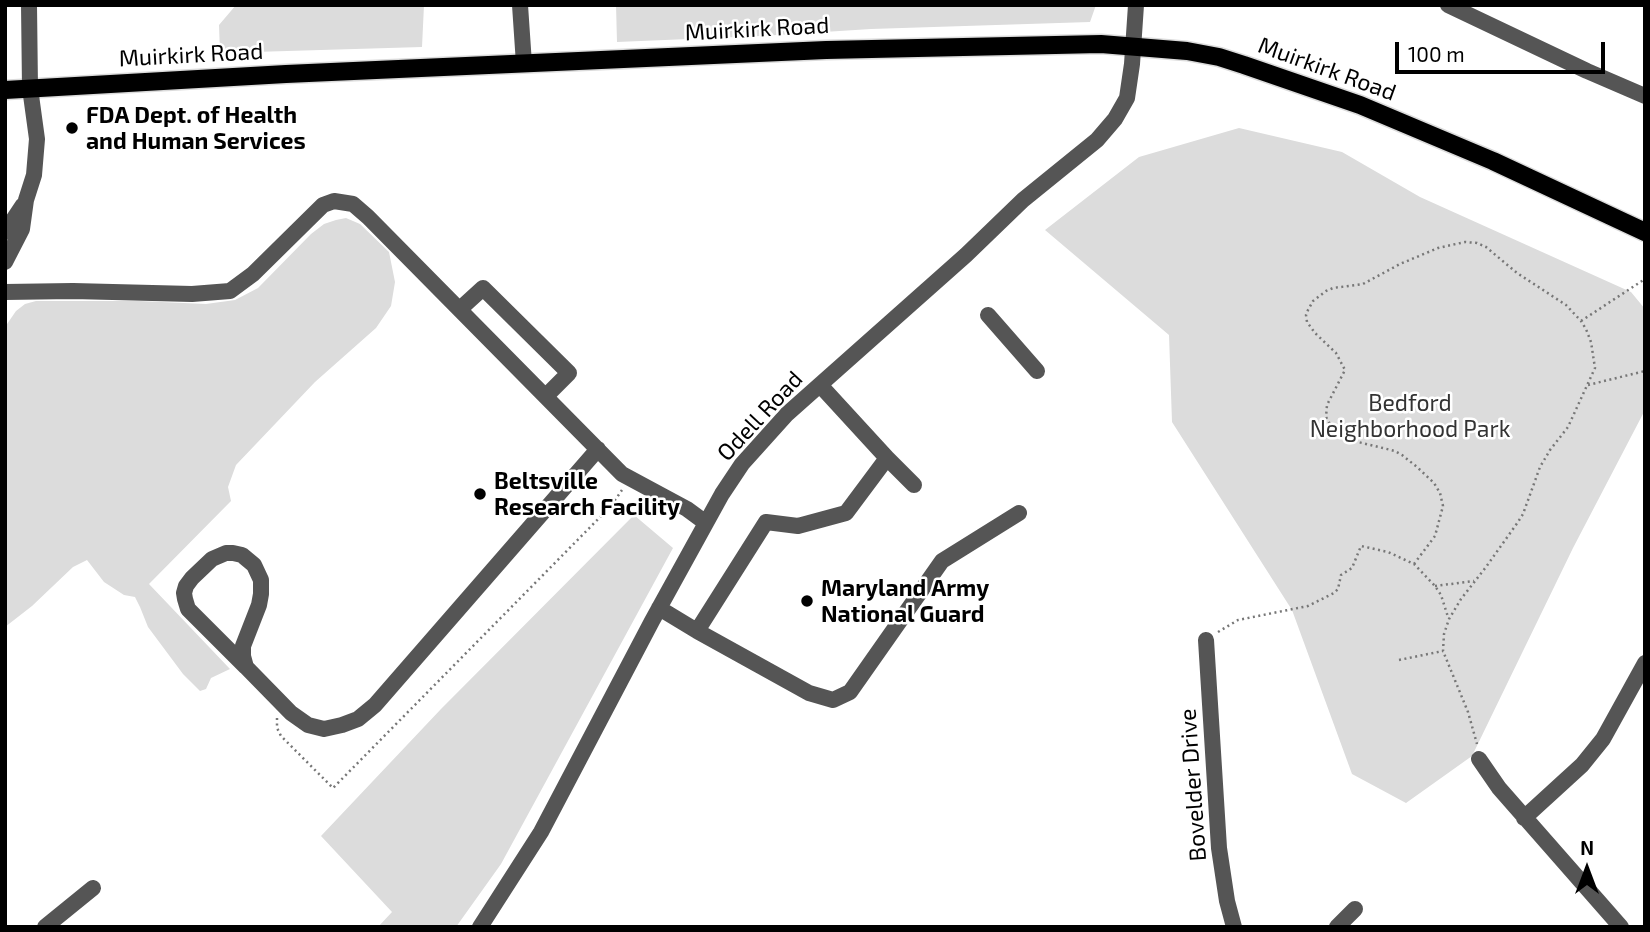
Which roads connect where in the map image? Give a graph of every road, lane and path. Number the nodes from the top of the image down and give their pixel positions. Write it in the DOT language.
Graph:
graph roads {
  1 [pos="29,5"];
  2 [pos="520,5"];
  3 [pos="1136,5"];
  4 [pos="1448,5"];
  5 [pos="1132,46"];
  6 [pos="524,64"];
  7 [pos="5,89"];
  8 [pos="30,89"];
  9 [pos="1645,96"];
  10 [pos="26,200"];
  11 [pos="5,232"];
  12 [pos="1645,232"];
  13 [pos="5,262"];
  14 [pos="1645,279"];
  15 [pos="5,292"];
  16 [pos="460,309"];
  17 [pos="988,315"];
  18 [pos="1581,321"];
  19 [pos="1038,371"];
  20 [pos="1645,371"];
  21 [pos="820,385"];
  22 [pos="1588,385"];
  23 [pos="546,396"];
  24 [pos="598,449"];
  25 [pos="887,458"];
  26 [pos="628,477"];
  27 [pos="914,485"];
  28 [pos="1019,513"];
  29 [pos="706,523"];
  30 [pos="1414,565"];
  31 [pos="1474,581"];
  32 [pos="1435,586"];
  33 [pos="659,608"];
  34 [pos="1449,619"];
  35 [pos="697,631"];
  36 [pos="1206,640"];
  37 [pos="1443,651"];
  38 [pos="1399,660"];
  39 [pos="1645,663"];
  40 [pos="246,667"];
  41 [pos="286,708"];
  42 [pos="1479,760"];
  43 [pos="1524,818"];
  44 [pos="93,887"];
  45 [pos="1355,909"];
  46 [pos="45,927"];
  47 [pos="480,927"];
  48 [pos="1234,927"];
  49 [pos="1337,927"];
  50 [pos="1621,927"];
  1 -- 8 [label="street"];
  2 -- 6 [label="street"];
  3 -- 5 [label="street, Odell Road"];
  4 -- 9 [label="street"];
  5 -- 6 [label="main road, Muirkirk Road"];
  5 -- 12 [label="main road, Muirkirk Road"];
  5 -- 21 [label="street, Odell Road"];
  6 -- 8 [label="main road, Muirkirk Road"];
  7 -- 8 [label="main road, Muirkirk Road"];
  8 -- 10 [label="street"];
  10 -- 11 [label="street"];
  10 -- 13 [label="street"];
  14 -- 18 [label="path"];
  15 -- 16 [label="street"];
  16 -- 23 [label="street"];
  16 -- 23 [label="street"];
  17 -- 19 [label="street"];
  18 -- 22 [label="path"];
  18 -- 30 [label="path"];
  20 -- 22 [label="path"];
  21 -- 25 [label="street"];
  21 -- 29 [label="street, Odell Road"];
  22 -- 31 [label="path"];
  23 -- 24 [label="street"];
  24 -- 26 [label="street"];
  24 -- 41 [label="street"];
  25 -- 27 [label="street"];
  25 -- 35 [label="street"];
  26 -- 29 [label="street"];
  26 -- 41 [label="path"];
  28 -- 35 [label="street"];
  29 -- 33 [label="street, Odell Road"];
  30 -- 32 [label="path"];
  30 -- 36 [label="path"];
  31 -- 32 [label="path"];
  31 -- 34 [label="path"];
  32 -- 34 [label="path"];
  33 -- 35 [label="street"];
  33 -- 47 [label="street, Odell Road"];
  34 -- 37 [label="path"];
  36 -- 48 [label="street, Bovelder Drive"];
  37 -- 38 [label="path"];
  37 -- 42 [label="path"];
  39 -- 43 [label="street"];
  40 -- 40 [label="street"];
  40 -- 41 [label="street"];
  42 -- 43 [label="street"];
  43 -- 50 [label="street"];
  44 -- 46 [label="street"];
  45 -- 49 [label="street"];
}
